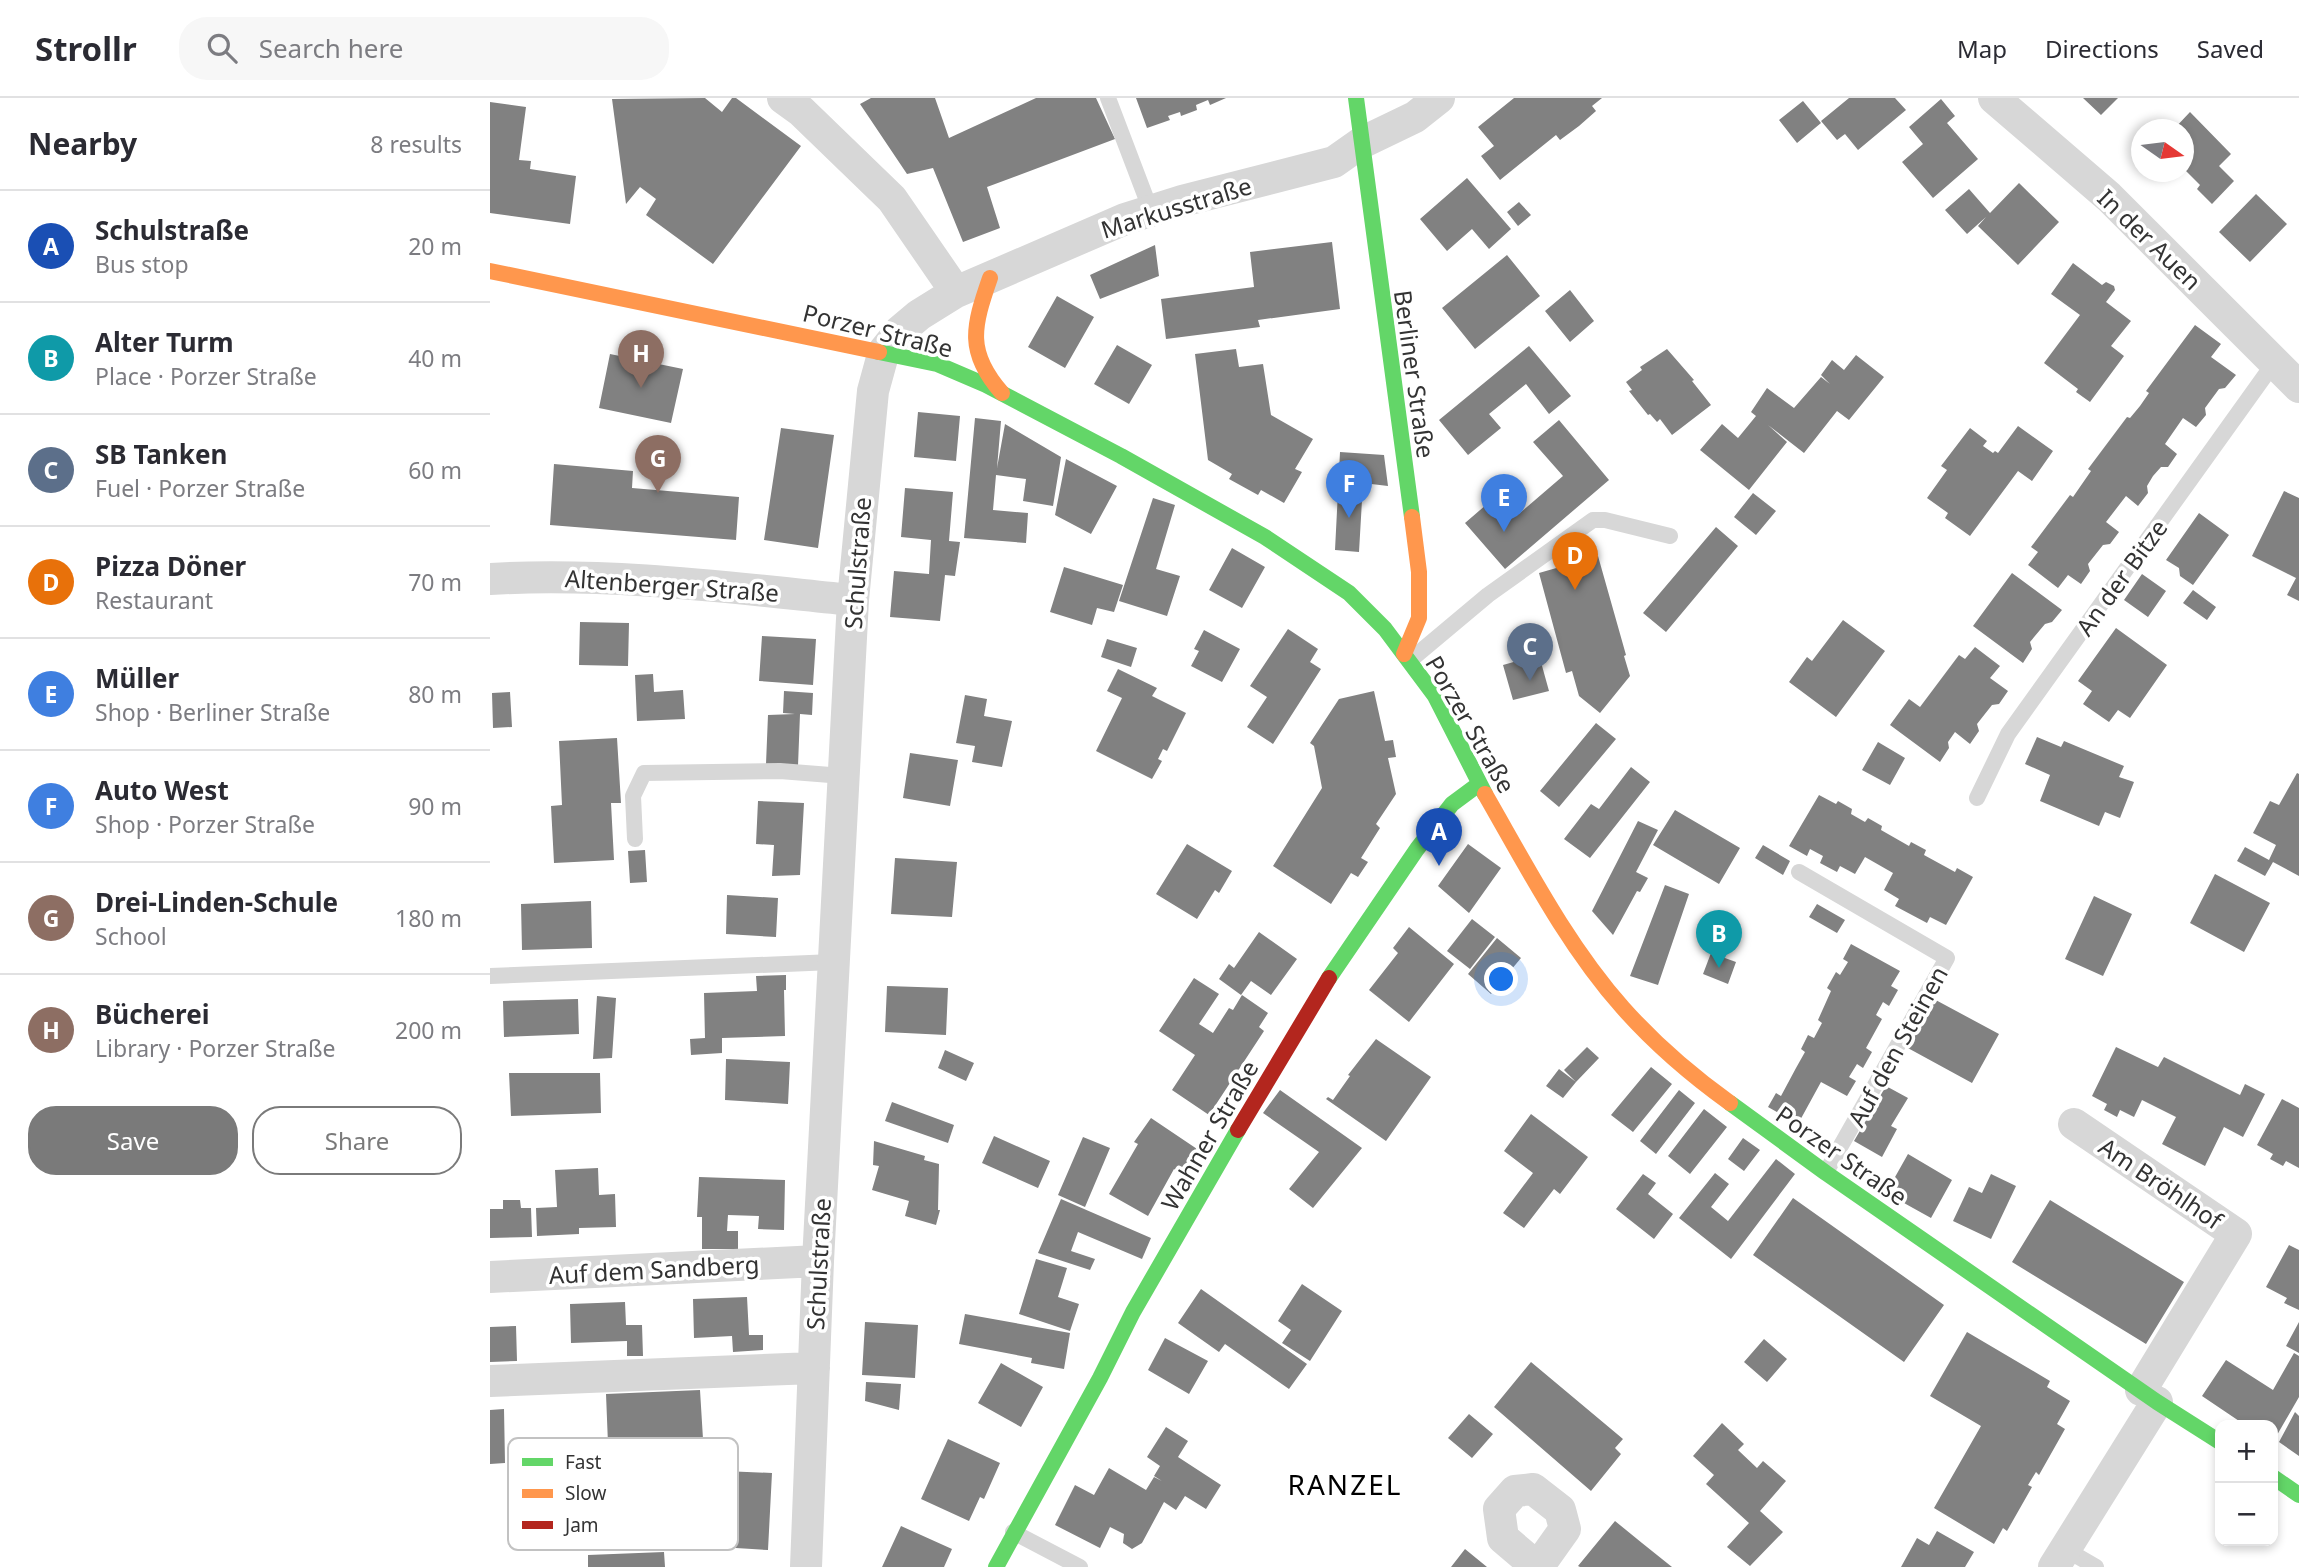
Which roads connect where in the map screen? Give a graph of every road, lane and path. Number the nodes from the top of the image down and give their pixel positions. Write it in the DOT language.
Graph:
graph roads {
  1 [pos="783,98"];
  2 [pos="1108,98"];
  3 [pos="1356,98"];
  4 [pos="1440,98"];
  5 [pos="1994,98"];
  6 [pos="1361,143"];
  7 [pos="1151,211"];
  8 [pos="490,271"];
  9 [pos="990,278"];
  10 [pos="956,292"];
  11 [pos="884,351"];
  12 [pos="2274,363"];
  13 [pos="2299,387"];
  14 [pos="1002,393"];
  15 [pos="1670,536"];
  16 [pos="490,579"];
  17 [pos="853,600"];
  18 [pos="1407,658"];
  19 [pos="843,776"];
  20 [pos="1479,784"];
  21 [pos="1977,798"];
  22 [pos="635,839"];
  23 [pos="1799,872"];
  24 [pos="834,962"];
  25 [pos="490,975"];
  26 [pos="2074,1124"];
  27 [pos="1826,1172"];
  28 [pos="818,1261"];
  29 [pos="490,1277"];
  30 [pos="814,1368"];
  31 [pos="490,1381"];
  32 [pos="2149,1396"];
  33 [pos="2215,1439"];
  34 [pos="2278,1480"];
  35 [pos="2299,1495"];
  36 [pos="1013,1532"];
  37 [pos="2060,1558"];
  38 [pos="806,1567"];
  39 [pos="996,1567"];
  40 [pos="1080,1567"];
  41 [pos="2096,1567"];
  1 -- 10 [label="street"];
  2 -- 7 [label="lane"];
  3 -- 6 [label="main road, Berliner Straße"];
  4 -- 6 [label="street, Markusstraße"];
  5 -- 12 [label="street, In der Auen"];
  6 -- 7 [label="street, Markusstraße"];
  6 -- 18 [label="main road, Berliner Straße"];
  7 -- 9 [label="street, Markusstraße"];
  8 -- 11 [label="main road, Porzer Straße"];
  9 -- 10 [label="street, Markusstraße"];
  9 -- 14 [label="main road"];
  10 -- 11 [label="street, Markusstraße"];
  11 -- 14 [label="main road, Porzer Straße"];
  11 -- 17 [label="street, Schulstraße"];
  12 -- 13 [label="street, In der Auen"];
  12 -- 21 [label="lane, An der Bitze"];
  14 -- 18 [label="main road, Porzer Straße"];
  15 -- 18 [label="lane"];
  16 -- 17 [label="street, Altenberger Straße"];
  17 -- 19 [label="street, Schulstraße"];
  18 -- 20 [label="main road, Porzer Straße"];
  19 -- 22 [label="lane"];
  19 -- 24 [label="street, Schulstraße"];
  20 -- 27 [label="main road, Porzer Straße"];
  20 -- 36 [label="main road, Wahner Straße"];
  23 -- 27 [label="lane, Auf den Steinen"];
  24 -- 25 [label="lane"];
  24 -- 28 [label="street, Schulstraße"];
  26 -- 32 [label="street, Am Bröhlhof"];
  27 -- 32 [label="main road, Porzer Straße"];
  28 -- 29 [label="street, Auf dem Sandberg"];
  28 -- 30 [label="street, Schulstraße"];
  30 -- 31 [label="street"];
  30 -- 38 [label="street, Schulstraße"];
  32 -- 33 [label="main road, Porzer Straße"];
  32 -- 37 [label="street"];
  34 -- 35 [label="main road"];
  36 -- 39 [label="main road, Wahner Straße"];
  36 -- 40 [label="lane"];
  37 -- 41 [label="lane"];
}
